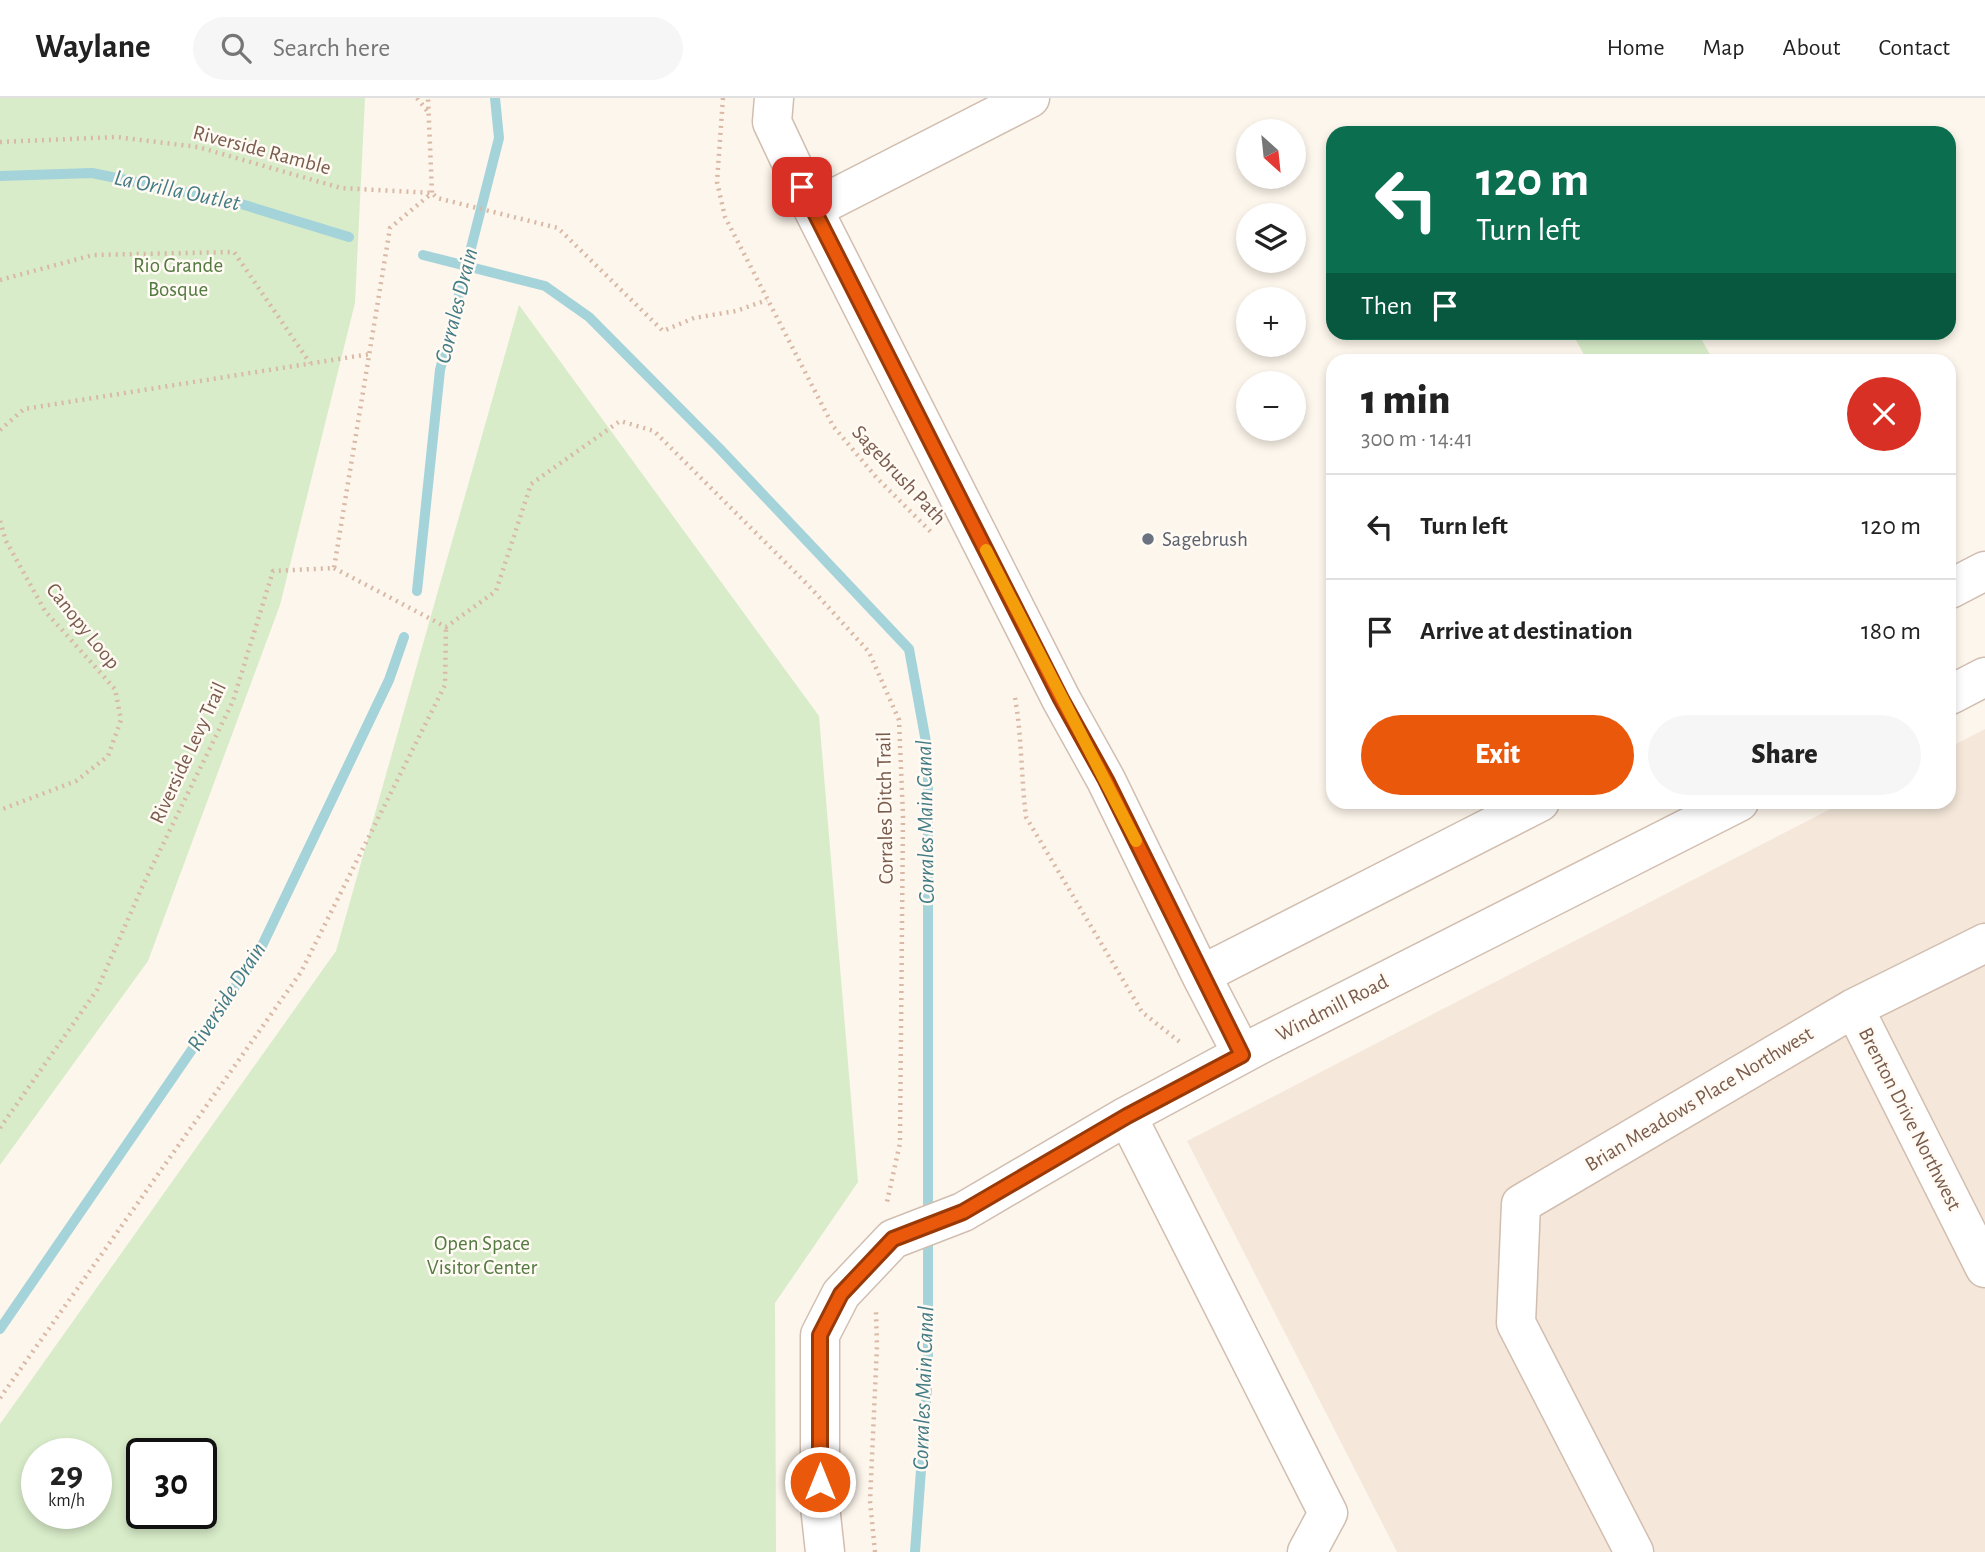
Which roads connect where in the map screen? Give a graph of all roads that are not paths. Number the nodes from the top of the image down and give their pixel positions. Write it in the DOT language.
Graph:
graph roads {
  1 [pos="774,98"];
  2 [pos="1030,98"];
  3 [pos="813,209"];
  4 [pos="1985,571"];
  5 [pos="1956,587"];
  6 [pos="1985,677"];
  7 [pos="1956,692"];
  8 [pos="1526,809"];
  9 [pos="1726,809"];
  10 [pos="1985,943"];
  11 [pos="1201,975"];
  12 [pos="1854,1008"];
  13 [pos="1242,1055"];
  14 [pos="1127,1116"];
  15 [pos="1985,1268"];
  16 [pos="825,1552"];
  17 [pos="1307,1552"];
  18 [pos="1634,1552"];
  1 -- 3 [label="street"];
  2 -- 3 [label="street"];
  3 -- 11 [label="street"];
  4 -- 5 [label="street"];
  6 -- 7 [label="street"];
  8 -- 11 [label="street"];
  9 -- 13 [label="street, Windmill Road"];
  10 -- 12 [label="street, Brian Meadows Place Northwest"];
  11 -- 13 [label="street"];
  12 -- 15 [label="street, Brenton Drive Northwest"];
  12 -- 18 [label="street, Brian Meadows Place Northwest"];
  13 -- 14 [label="street, Windmill Road"];
  14 -- 16 [label="street, Windmill Road"];
  14 -- 17 [label="street"];
}
